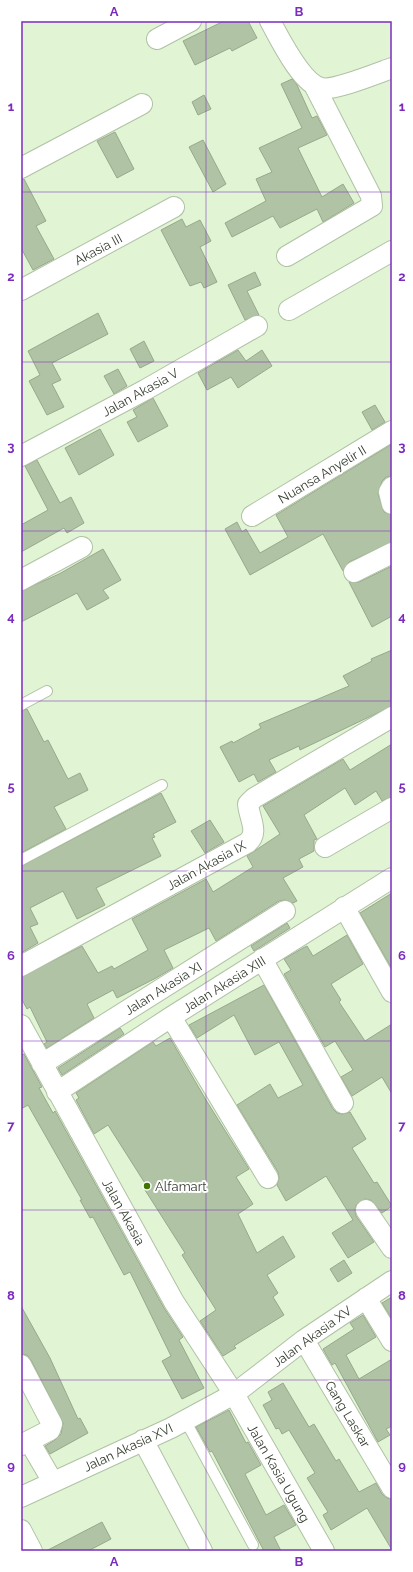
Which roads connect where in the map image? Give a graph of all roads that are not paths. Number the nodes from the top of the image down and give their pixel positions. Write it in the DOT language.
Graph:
graph roads {
  1 [pos="191,21"];
  2 [pos="270,21"];
  3 [pos="158,39"];
  4 [pos="392,68"];
  5 [pos="314,85"];
  6 [pos="142,104"];
  7 [pos="21,168"];
  8 [pos="174,207"];
  9 [pos="392,251"];
  10 [pos="287,256"];
  11 [pos="21,290"];
  12 [pos="289,310"];
  13 [pos="257,326"];
  14 [pos="392,431"];
  15 [pos="21,456"];
  16 [pos="392,487"];
  17 [pos="392,504"];
  18 [pos="252,516"];
  19 [pos="82,547"];
  20 [pos="392,553"];
  21 [pos="354,572"];
  22 [pos="21,580"];
  23 [pos="47,691"];
  24 [pos="21,705"];
  25 [pos="392,717"];
  26 [pos="162,785"];
  27 [pos="392,808"];
  28 [pos="325,847"];
  29 [pos="21,860"];
  30 [pos="392,878"];
  31 [pos="344,907"];
  32 [pos="285,911"];
  33 [pos="262,959"];
  34 [pos="21,966"];
  35 [pos="392,992"];
  36 [pos="171,1017"];
  37 [pos="21,1025"];
  38 [pos="27,1049"];
  39 [pos="42,1064"];
  40 [pos="57,1092"];
  41 [pos="344,1103"];
  42 [pos="268,1178"];
  43 [pos="366,1210"];
  44 [pos="392,1248"];
  45 [pos="392,1281"];
  46 [pos="366,1298"];
  47 [pos="304,1340"];
  48 [pos="392,1341"];
  49 [pos="21,1365"];
  50 [pos="234,1394"];
  51 [pos="185,1420"];
  52 [pos="143,1440"];
  53 [pos="25,1443"];
  54 [pos="53,1482"];
  55 [pos="392,1488"];
  56 [pos="21,1497"];
  57 [pos="21,1530"];
  58 [pos="253,1545"];
  59 [pos="32,1551"];
  60 [pos="202,1551"];
  61 [pos="324,1551"];
  1 -- 3 [label="street"];
  2 -- 5 [label="street"];
  4 -- 5 [label="street"];
  5 -- 10 [label="street"];
  6 -- 7 [label="street"];
  8 -- 11 [label="street, Akasia III"];
  9 -- 12 [label="street"];
  13 -- 15 [label="street, Jalan Akasia V"];
  14 -- 18 [label="street, Nuansa Anyelir II"];
  16 -- 17 [label="street"];
  19 -- 22 [label="street"];
  20 -- 21 [label="street"];
  23 -- 24 [label="lane"];
  25 -- 34 [label="street, Jalan Akasia IX"];
  26 -- 29 [label="lane"];
  27 -- 28 [label="street"];
  30 -- 31 [label="street, Jalan Akasia XIII"];
  31 -- 33 [label="street, Jalan Akasia XIII"];
  31 -- 35 [label="street"];
  32 -- 39 [label="street, Jalan Akasia XI"];
  33 -- 36 [label="street, Jalan Akasia XIII"];
  33 -- 41 [label="street"];
  36 -- 40 [label="street, Jalan Akasia XIII"];
  36 -- 42 [label="street"];
  37 -- 38 [label="street, Jalan Akasia"];
  38 -- 39 [label="street, Jalan Akasia"];
  39 -- 40 [label="street, Jalan Akasia"];
  40 -- 50 [label="street, Jalan Akasia"];
  43 -- 44 [label="street"];
  45 -- 46 [label="street, Jalan Akasia XV"];
  46 -- 47 [label="street, Jalan Akasia XV"];
  46 -- 48 [label="street"];
  47 -- 50 [label="street, Jalan Akasia XV"];
  47 -- 55 [label="street, Gang Laskar"];
  49 -- 53 [label="street"];
  50 -- 51 [label="street, Jalan Akasia XVI"];
  50 -- 61 [label="street, Jalan Kasia Ugung"];
  51 -- 52 [label="street, Jalan Akasia XVI"];
  51 -- 58 [label="lane"];
  52 -- 54 [label="street, Jalan Akasia XVI"];
  52 -- 60 [label="street"];
  53 -- 54 [label="street"];
  54 -- 56 [label="street, Jalan Akasia XVI"];
  57 -- 59 [label="street"];
}
